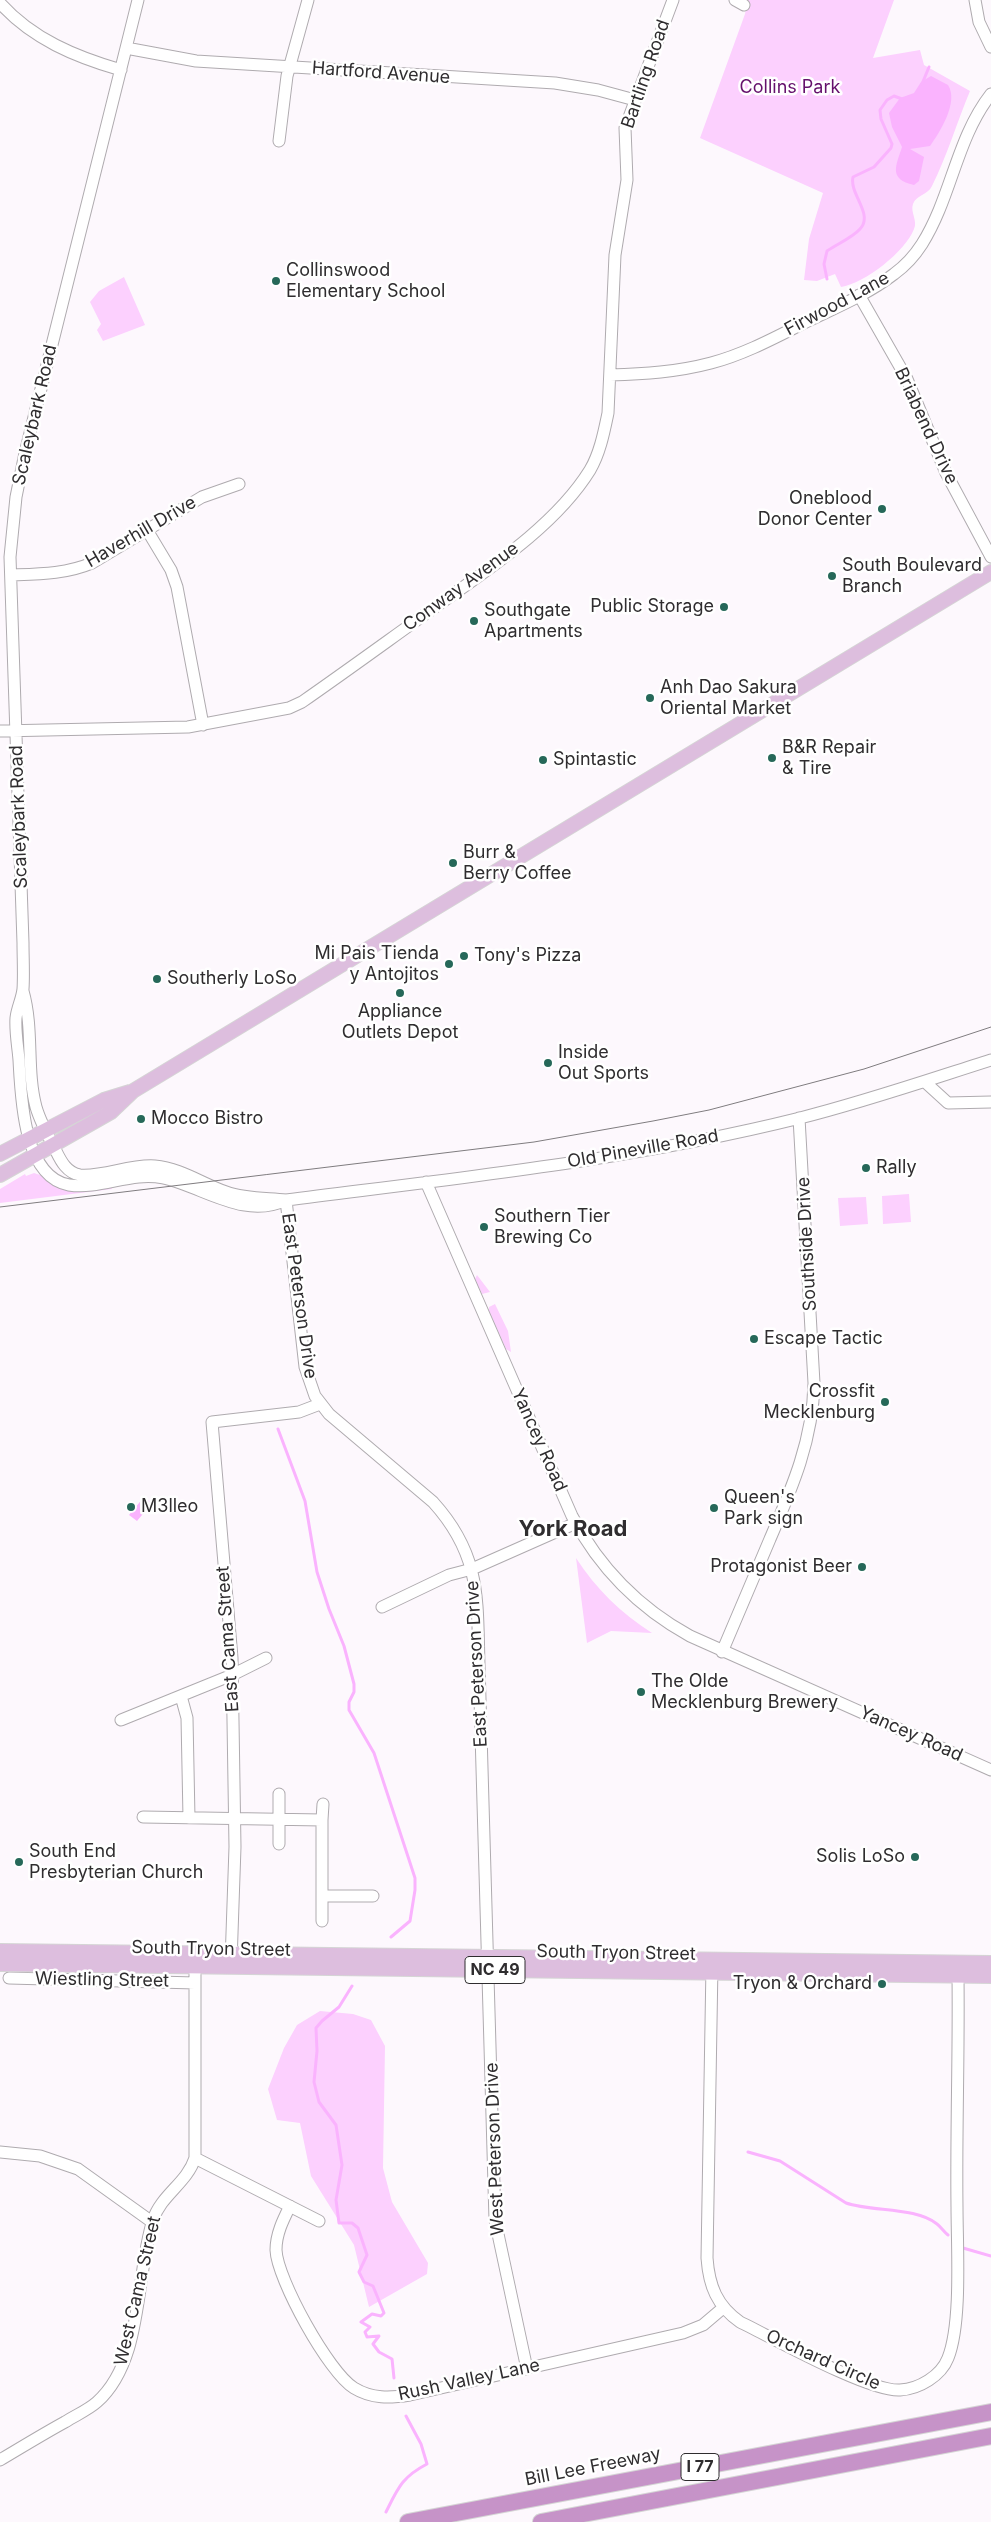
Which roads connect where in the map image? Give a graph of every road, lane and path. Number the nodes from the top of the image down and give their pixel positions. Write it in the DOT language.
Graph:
graph roads {
  1 [pos="138,0"];
  2 [pos="308,0"];
  3 [pos="673,0"];
  4 [pos="975,0"];
  5 [pos="0,3"];
  6 [pos="991,47"];
  7 [pos="126,48"];
  8 [pos="290,67"];
  9 [pos="120,70"];
  10 [pos="991,94"];
  11 [pos="635,100"];
  12 [pos="279,141"];
  13 [pos="625,149"];
  14 [pos="859,296"];
  15 [pos="610,375"];
  16 [pos="239,484"];
  17 [pos="147,530"];
  18 [pos="991,557"];
  19 [pos="991,572"];
  20 [pos="11,575"];
  21 [pos="203,726"];
  22 [pos="0,731"];
  23 [pos="17,732"];
  24 [pos="23,989"];
  25 [pos="991,1060"];
  26 [pos="925,1082"];
  27 [pos="133,1091"];
  28 [pos="991,1102"];
  29 [pos="799,1118"];
  30 [pos="46,1130"];
  31 [pos="29,1139"];
  32 [pos="53,1145"];
  33 [pos="0,1154"];
  34 [pos="35,1155"];
  35 [pos="0,1175"];
  36 [pos="426,1182"];
  37 [pos="286,1200"];
  38 [pos="320,1404"];
  39 [pos="576,1523"];
  40 [pos="472,1569"];
  41 [pos="382,1607"];
  42 [pos="722,1652"];
  43 [pos="266,1658"];
  44 [pos="232,1675"];
  45 [pos="181,1696"];
  46 [pos="121,1720"];
  47 [pos="991,1770"];
  48 [pos="279,1794"];
  49 [pos="322,1804"];
  50 [pos="143,1817"];
  51 [pos="189,1818"];
  52 [pos="234,1819"];
  53 [pos="278,1820"];
  54 [pos="322,1820"];
  55 [pos="279,1844"];
  56 [pos="322,1896"];
  57 [pos="373,1896"];
  58 [pos="322,1921"];
  59 [pos="0,1950"];
  60 [pos="712,1958"];
  61 [pos="195,1960"];
  62 [pos="231,1960"];
  63 [pos="991,1962"];
  64 [pos="487,1963"];
  65 [pos="0,1964"];
  66 [pos="712,1973"];
  67 [pos="958,1976"];
  68 [pos="991,1976"];
  69 [pos="9,1978"];
  70 [pos="195,1983"];
  71 [pos="0,2152"];
  72 [pos="195,2158"];
  73 [pos="290,2206"];
  74 [pos="319,2221"];
  75 [pos="152,2222"];
  76 [pos="723,2308"];
  77 [pos="527,2368"];
  78 [pos="991,2412"];
  79 [pos="991,2436"];
  80 [pos="0,2460"];
  81 [pos="408,2522"];
  82 [pos="541,2522"];
  1 -- 7 [label="street, Scaleybark Road"];
  2 -- 8 [label="street"];
  3 -- 11 [label="street, Bartling Road"];
  4 -- 6 [label="street"];
  5 -- 9 [label="street"];
  7 -- 8 [label="street, Hartford Avenue"];
  7 -- 9 [label="street, Scaleybark Road"];
  8 -- 11 [label="street, Hartford Avenue"];
  8 -- 12 [label="street"];
  9 -- 20 [label="street, Scaleybark Road"];
  10 -- 14 [label="street, Firwood Lane"];
  11 -- 13 [label="street, Bartling Road"];
  13 -- 15 [label="street, Conway Avenue"];
  14 -- 15 [label="street, Firwood Lane"];
  14 -- 18 [label="street, Briabend Drive"];
  15 -- 21 [label="street, Conway Avenue"];
  16 -- 17 [label="street, Haverhill Drive"];
  17 -- 20 [label="street, Haverhill Drive"];
  17 -- 21 [label="street"];
  19 -- 27 [label="main road"];
  20 -- 23 [label="street, Scaleybark Road"];
  21 -- 23 [label="street, Conway Avenue"];
  22 -- 23 [label="street, Conway Avenue"];
  23 -- 24 [label="street, Scaleybark Road"];
  24 -- 30 [label="street, Scaleybark Road"];
  24 -- 31 [label="street, Scaleybark Road"];
  25 -- 26 [label="street, Old Pineville Road"];
  26 -- 28 [label="street"];
  26 -- 29 [label="street, Old Pineville Road"];
  27 -- 30 [label="main road"];
  27 -- 32 [label="main road"];
  29 -- 36 [label="street, Old Pineville Road"];
  29 -- 42 [label="street, Southside Drive"];
  30 -- 31 [label="main road"];
  30 -- 32 [label="street, Scaleybark Road"];
  31 -- 33 [label="main road"];
  31 -- 34 [label="street, Scaleybark Road"];
  32 -- 34 [label="main road"];
  32 -- 37 [label="street, Old Pineville Road"];
  34 -- 35 [label="main road"];
  34 -- 37 [label="street, Old Pineville Road"];
  36 -- 37 [label="street, Old Pineville Road"];
  36 -- 39 [label="street, Yancey Road"];
  37 -- 38 [label="street, East Peterson Drive"];
  38 -- 40 [label="street, East Peterson Drive"];
  38 -- 44 [label="street, East Cama Street"];
  39 -- 40 [label="street"];
  39 -- 42 [label="street, Yancey Road"];
  40 -- 41 [label="street"];
  40 -- 64 [label="street, East Peterson Drive"];
  42 -- 47 [label="street, Yancey Road"];
  43 -- 44 [label="street"];
  44 -- 45 [label="street"];
  44 -- 52 [label="street, East Cama Street"];
  45 -- 46 [label="street"];
  45 -- 51 [label="street"];
  48 -- 53 [label="street"];
  49 -- 54 [label="street"];
  50 -- 51 [label="street"];
  51 -- 52 [label="street"];
  52 -- 53 [label="street"];
  52 -- 62 [label="street, East Cama Street"];
  53 -- 54 [label="street"];
  53 -- 55 [label="street"];
  54 -- 56 [label="street"];
  56 -- 57 [label="street"];
  56 -- 58 [label="street"];
  59 -- 61 [label="main road, South Tryon Street / NC 49"];
  60 -- 63 [label="main road, South Tryon Street / NC 49"];
  60 -- 64 [label="main road, South Tryon Street / NC 49"];
  60 -- 66 [label="street, Orchard Circle"];
  61 -- 62 [label="main road, South Tryon Street / NC 49"];
  61 -- 65 [label="main road, South Tryon Street / NC 49"];
  61 -- 70 [label="street"];
  62 -- 64 [label="main road, South Tryon Street / NC 49"];
  64 -- 66 [label="main road, South Tryon Street / NC 49"];
  64 -- 77 [label="street, West Peterson Drive"];
  66 -- 67 [label="main road, South Tryon Street / NC 49"];
  66 -- 76 [label="street, Orchard Circle"];
  67 -- 68 [label="main road, South Tryon Street / NC 49"];
  67 -- 76 [label="street, Orchard Circle"];
  69 -- 70 [label="street, Wiestling Street"];
  70 -- 72 [label="street"];
  71 -- 75 [label="street"];
  72 -- 73 [label="street"];
  72 -- 75 [label="street, West Cama Street"];
  73 -- 74 [label="street"];
  73 -- 77 [label="street, Rush Valley Lane"];
  75 -- 80 [label="street, West Cama Street"];
  76 -- 77 [label="street, Rush Valley Lane"];
  78 -- 81 [label="highway, Bill Lee Freeway / I 77"];
  79 -- 82 [label="highway, I 77"];
}
